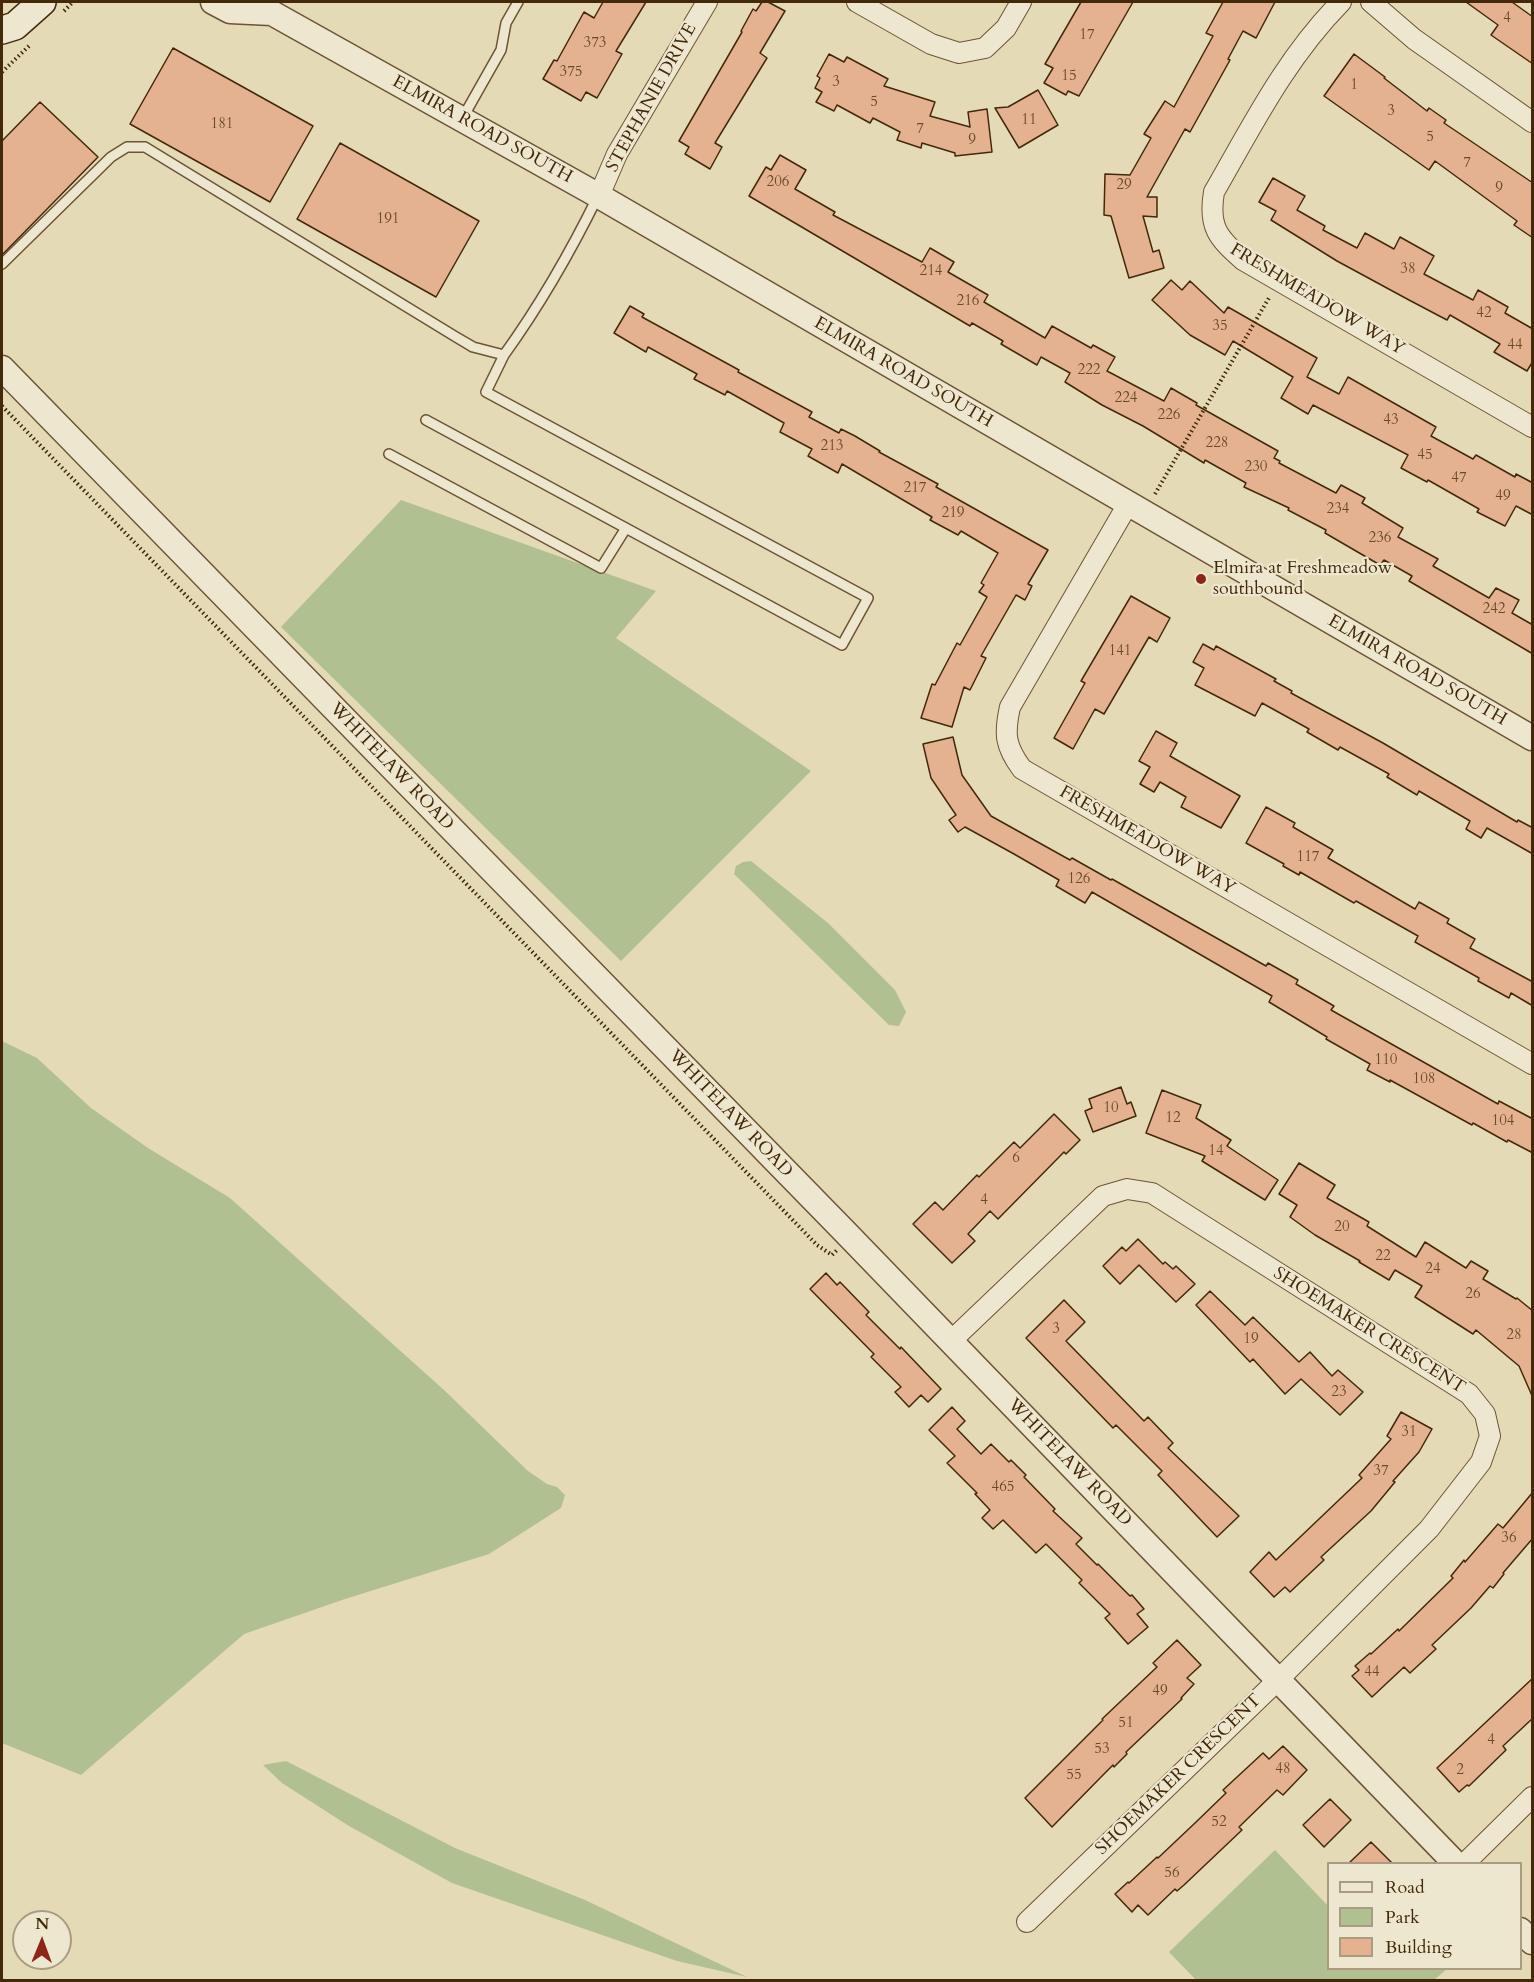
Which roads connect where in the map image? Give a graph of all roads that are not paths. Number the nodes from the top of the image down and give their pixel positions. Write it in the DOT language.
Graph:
graph roads {
  1 [pos="42,2"];
  2 [pos="213,2"];
  3 [pos="518,2"];
  4 [pos="706,2"];
  5 [pos="857,2"];
  6 [pos="1022,2"];
  7 [pos="1341,2"];
  8 [pos="1371,2"];
  9 [pos="267,7"];
  10 [pos="2,30"];
  11 [pos="462,118"];
  12 [pos="1533,122"];
  13 [pos="599,196"];
  14 [pos="2,264"];
  15 [pos="504,355"];
  16 [pos="2,368"];
  17 [pos="426,420"];
  18 [pos="1533,427"];
  19 [pos="389,454"];
  20 [pos="1136,509"];
  21 [pos="626,528"];
  22 [pos="1533,738"];
  23 [pos="1533,1064"];
  24 [pos="951,1341"];
  25 [pos="1278,1680"];
  26 [pos="1533,1797"];
  27 [pos="1455,1862"];
  28 [pos="1465,1862"];
  29 [pos="1027,1922"];
  30 [pos="1522,1931"];
  31 [pos="1533,1942"];
  1 -- 10 [label="main road"];
  2 -- 9 [label="street, ELMIRA ROAD SOUTH"];
  3 -- 11 [label="lane"];
  4 -- 13 [label="street, STEPHANIE DRIVE"];
  5 -- 6 [label="street"];
  7 -- 18 [label="street, FRESHMEADOW WAY"];
  8 -- 12 [label="street"];
  9 -- 11 [label="street, ELMIRA ROAD SOUTH"];
  11 -- 13 [label="street, ELMIRA ROAD SOUTH"];
  13 -- 15 [label="lane"];
  13 -- 20 [label="street, ELMIRA ROAD SOUTH"];
  14 -- 15 [label="lane"];
  15 -- 21 [label="lane"];
  16 -- 24 [label="street, WHITELAW ROAD"];
  17 -- 21 [label="lane"];
  19 -- 21 [label="lane"];
  20 -- 22 [label="street, ELMIRA ROAD SOUTH"];
  20 -- 23 [label="street, FRESHMEADOW WAY"];
  24 -- 25 [label="street, WHITELAW ROAD"];
  24 -- 25 [label="street, SHOEMAKER CRESCENT"];
  25 -- 27 [label="street, WHITELAW ROAD"];
  25 -- 29 [label="street, SHOEMAKER CRESCENT"];
  26 -- 28 [label="street"];
  30 -- 31 [label="street"];
}
